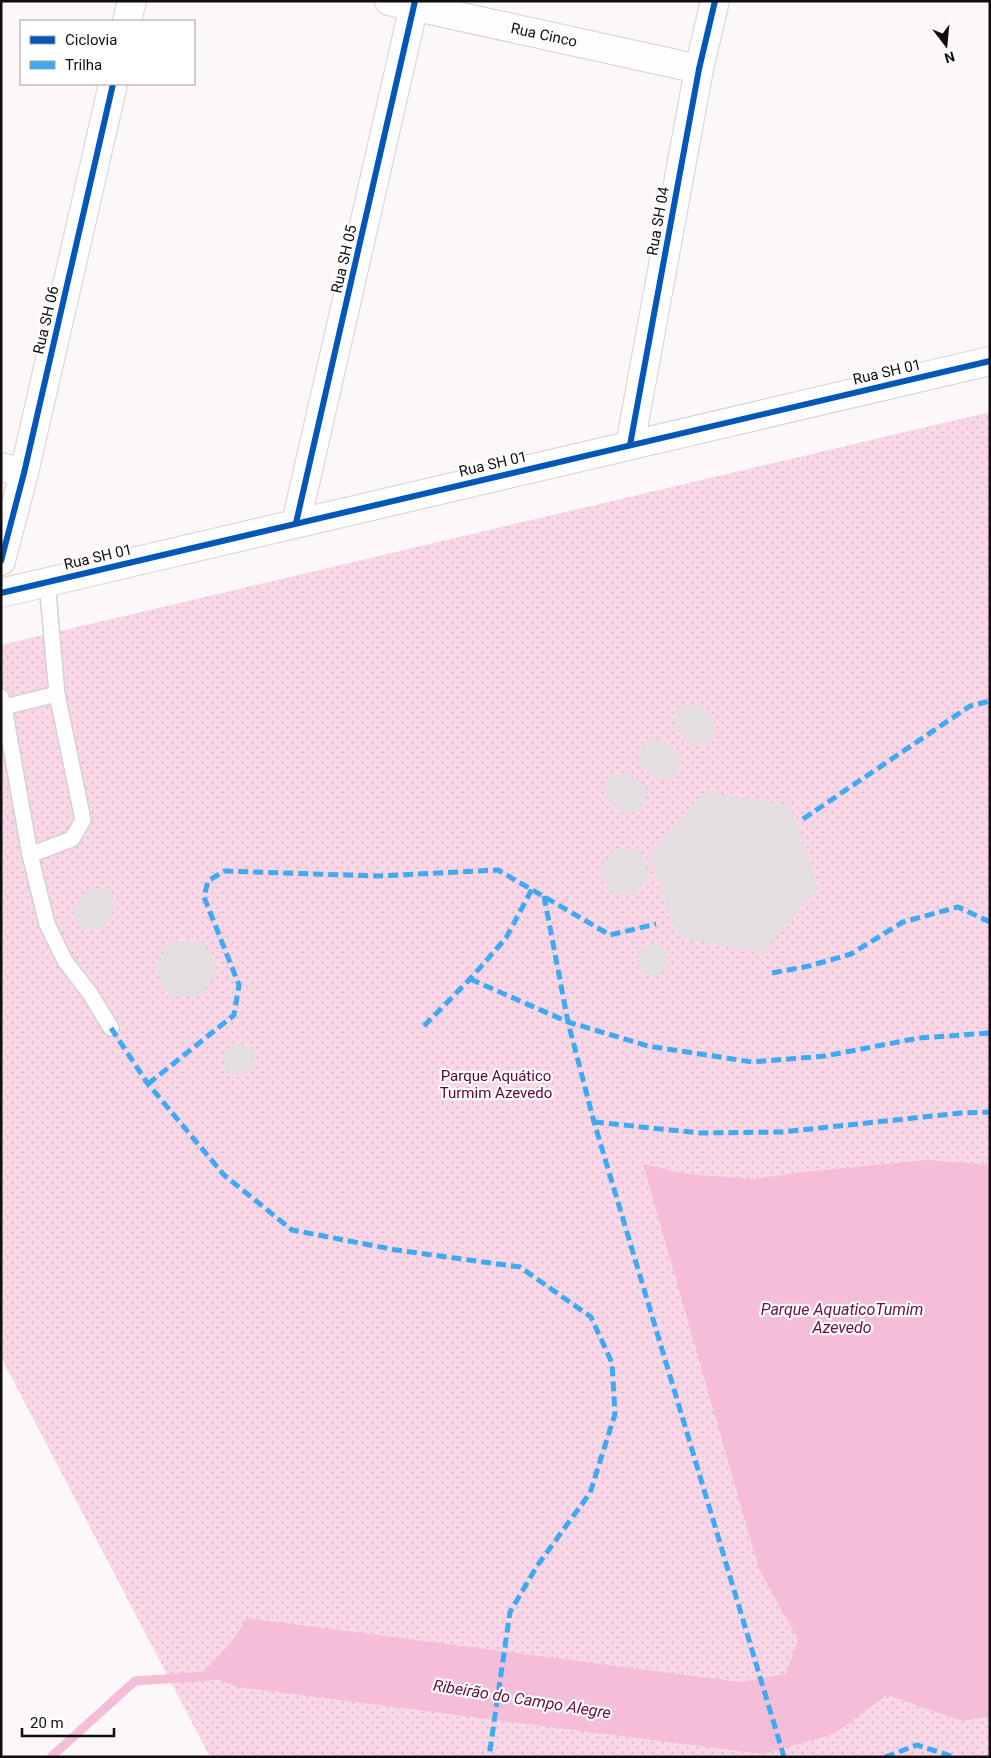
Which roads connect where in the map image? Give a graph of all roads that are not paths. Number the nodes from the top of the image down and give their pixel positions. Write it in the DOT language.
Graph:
graph roads {
  1 [pos="132,1"];
  2 [pos="714,1"];
  3 [pos="406,3"];
  4 [pos="127,20"];
  5 [pos="699,69"];
  6 [pos="113,85"];
  7 [pos="990,361"];
  8 [pos="630,445"];
  9 [pos="13,470"];
  10 [pos="296,523"];
  11 [pos="1,562"];
  12 [pos="47,582"];
  13 [pos="1,593"];
  14 [pos="57,694"];
  15 [pos="3,702"];
  16 [pos="30,855"];
  17 [pos="112,1028"];
  1 -- 4 [label="street"];
  2 -- 5 [label="street, Rua SH 04"];
  3 -- 5 [label="street, Rua Cinco"];
  3 -- 10 [label="street, Rua SH 05"];
  5 -- 8 [label="street, Rua SH 04"];
  6 -- 9 [label="street, Rua SH 06"];
  7 -- 8 [label="street, Rua SH 01"];
  8 -- 10 [label="street, Rua SH 01"];
  9 -- 11 [label="street, Rua SH 06"];
  10 -- 12 [label="street, Rua SH 01"];
  12 -- 13 [label="street, Rua SH 01"];
  12 -- 14 [label="lane"];
  14 -- 15 [label="lane"];
  14 -- 16 [label="lane"];
  15 -- 16 [label="lane"];
  16 -- 17 [label="lane"];
}
